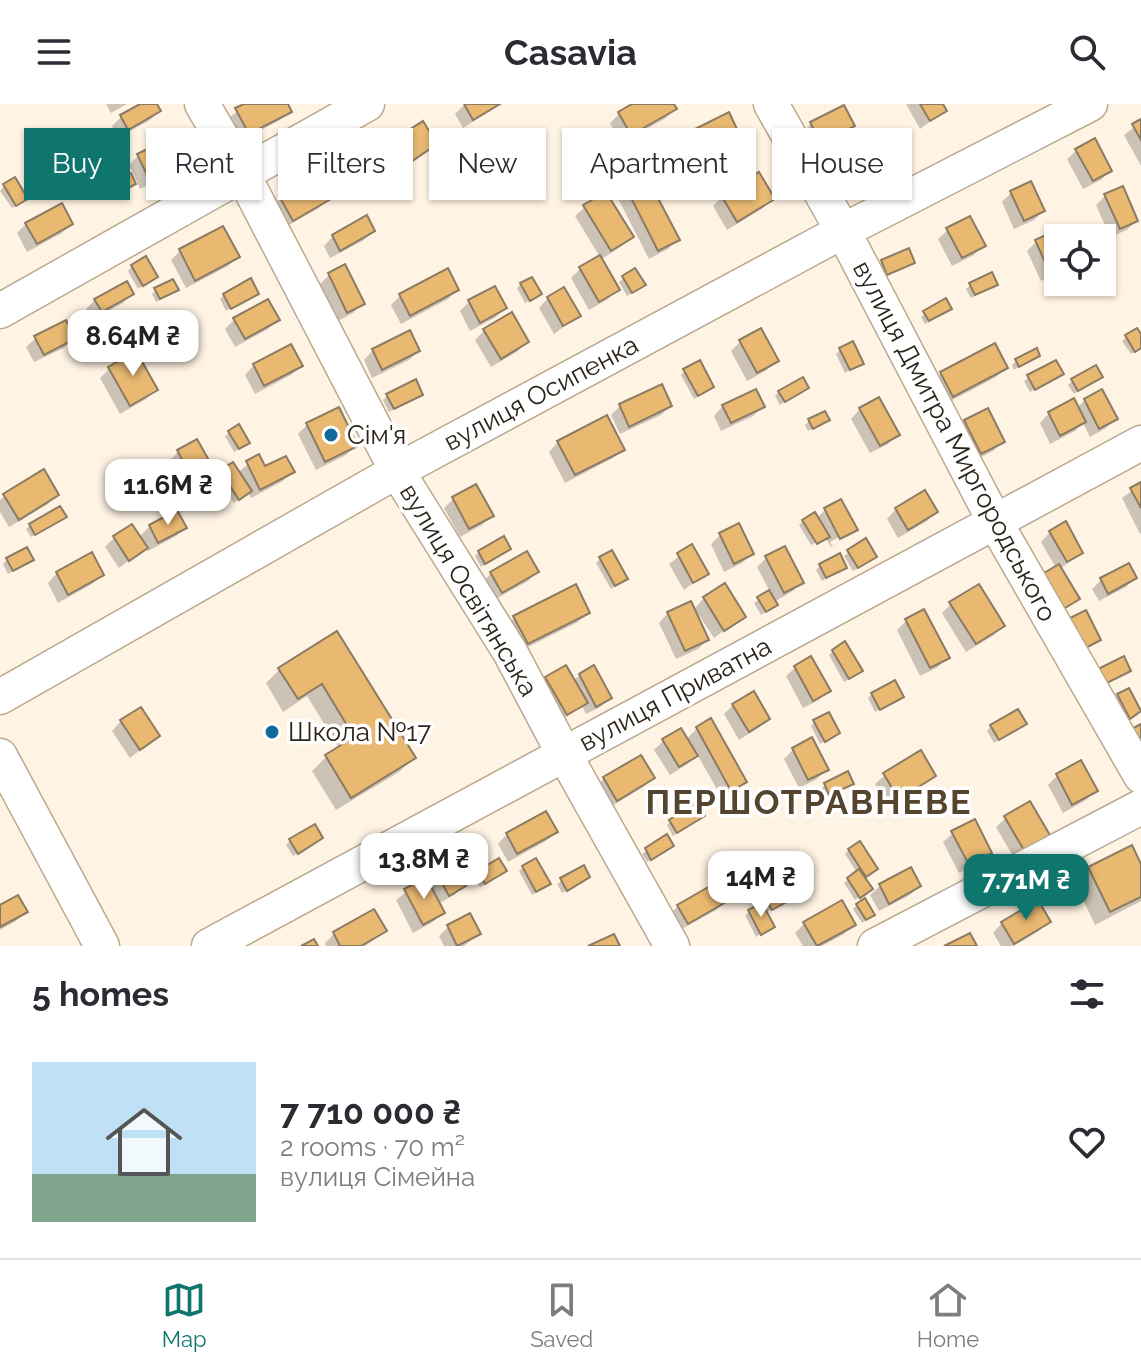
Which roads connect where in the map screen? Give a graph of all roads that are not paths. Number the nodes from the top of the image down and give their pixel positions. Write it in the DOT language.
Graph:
graph roads {
  1 [pos="202,104"];
  2 [pos="367,104"];
  3 [pos="771,104"];
  4 [pos="1090,104"];
  5 [pos="216,128"];
  6 [pos="262,162"];
  7 [pos="195,200"];
  8 [pos="256,200"];
  9 [pos="843,231"];
  10 [pos="0,311"];
  11 [pos="1141,443"];
  12 [pos="397,471"];
  13 [pos="995,522"];
  14 [pos="0,697"];
  15 [pos="564,754"];
  16 [pos="0,756"];
  17 [pos="1141,776"];
  18 [pos="1141,807"];
  19 [pos="102,946"];
  20 [pos="209,946"];
  21 [pos="672,946"];
  22 [pos="875,946"];
  1 -- 5 [label="street, вулиця Освітянська"];
  2 -- 6 [label="street"];
  3 -- 9 [label="street, вулиця Дмитра Миргородського"];
  4 -- 9 [label="street, вулиця Осипенка"];
  7 -- 10 [label="street"];
  8 -- 12 [label="street, вулиця Освітянська"];
  9 -- 12 [label="street, вулиця Осипенка"];
  9 -- 13 [label="street, вулиця Дмитра Миргородського"];
  11 -- 13 [label="street, вулиця Приватна"];
  12 -- 14 [label="street, вулиця Осипенка"];
  12 -- 15 [label="street, вулиця Освітянська"];
  13 -- 15 [label="street, вулиця Приватна"];
  13 -- 17 [label="street, вулиця Дмитра Миргородського"];
  15 -- 20 [label="street, вулиця Приватна"];
  15 -- 21 [label="street, вулиця Освітянська"];
  16 -- 19 [label="street"];
  18 -- 22 [label="street"];
}
